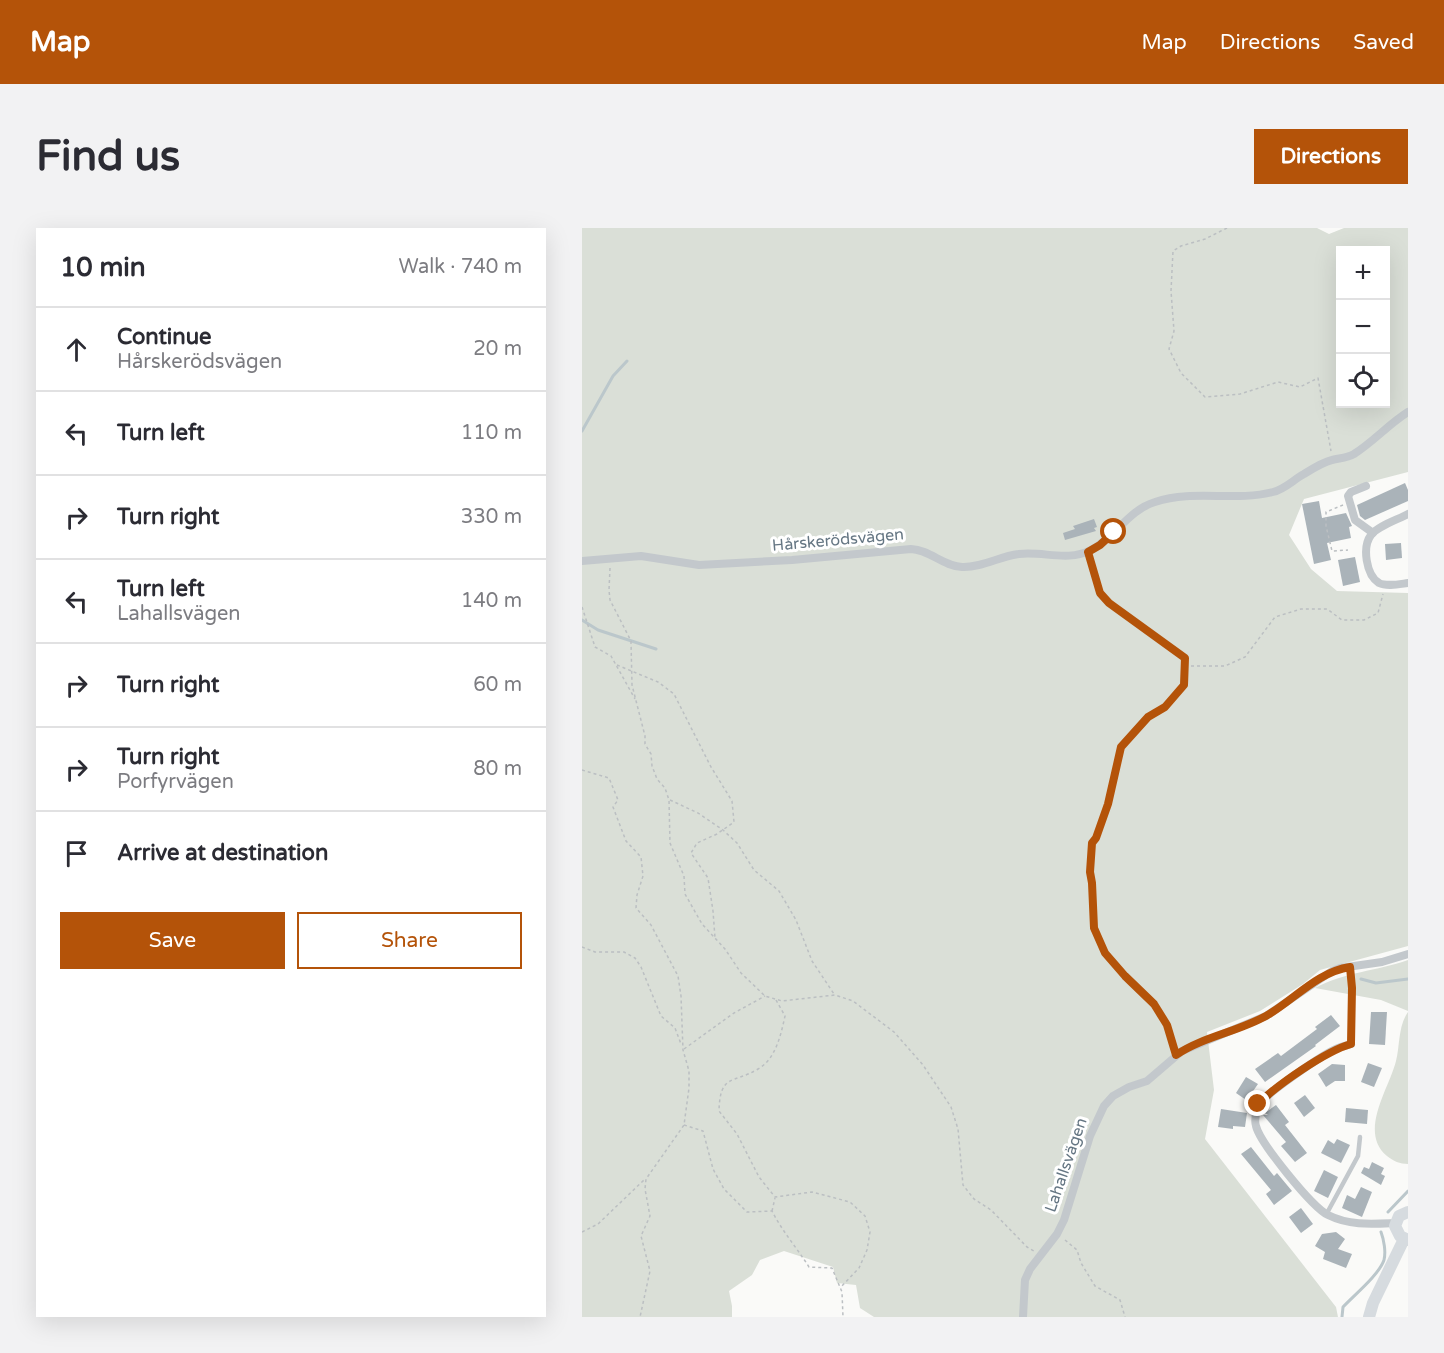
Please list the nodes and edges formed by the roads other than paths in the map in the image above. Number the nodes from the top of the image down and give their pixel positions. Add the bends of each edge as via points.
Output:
1 (1408, 412) edge
2 (1366, 486) dead end
3 (1408, 514) edge
4 (1372, 533) junction
5 (582, 561) edge
6 (1408, 584) edge
7 (1408, 954) edge
8 (1351, 1044) road end
9 (1360, 1137) dead end
10 (1408, 1212) edge
11 (1327, 1214) junction
12 (1396, 1224) junction
13 (1406, 1239) edge
14 (1023, 1317) edge
15 (1369, 1317) edge

1 - 5 street, Hårskerödsvägen via 1352,455 1333,460 1275,492 1188,495 1154,502 1142,507 1100,545 1070,557 1021,554 963,567 911,549 699,565 641,556
2 - 4 street via 1349,494 1349,503 1355,520
3 - 4 street
4 - 6 street via 1367,540 1367,558 1375,579 1386,584
7 - 14 street, Lahallsvägen via 1340,968 1325,975 1266,1016 1194,1045 1176,1055 1147,1081 1113,1096 1090,1136 1057,1234 1025,1280
8 - 11 street via 1336,1048 1268,1094 1258,1104 1256,1114 1262,1138 1308,1198
9 - 11 lane via 1358,1156
10 - 12 street via 1399,1216
11 - 12 street via 1354,1224
12 - 13 street via 1398,1234
13 - 15 street via 1384,1277

